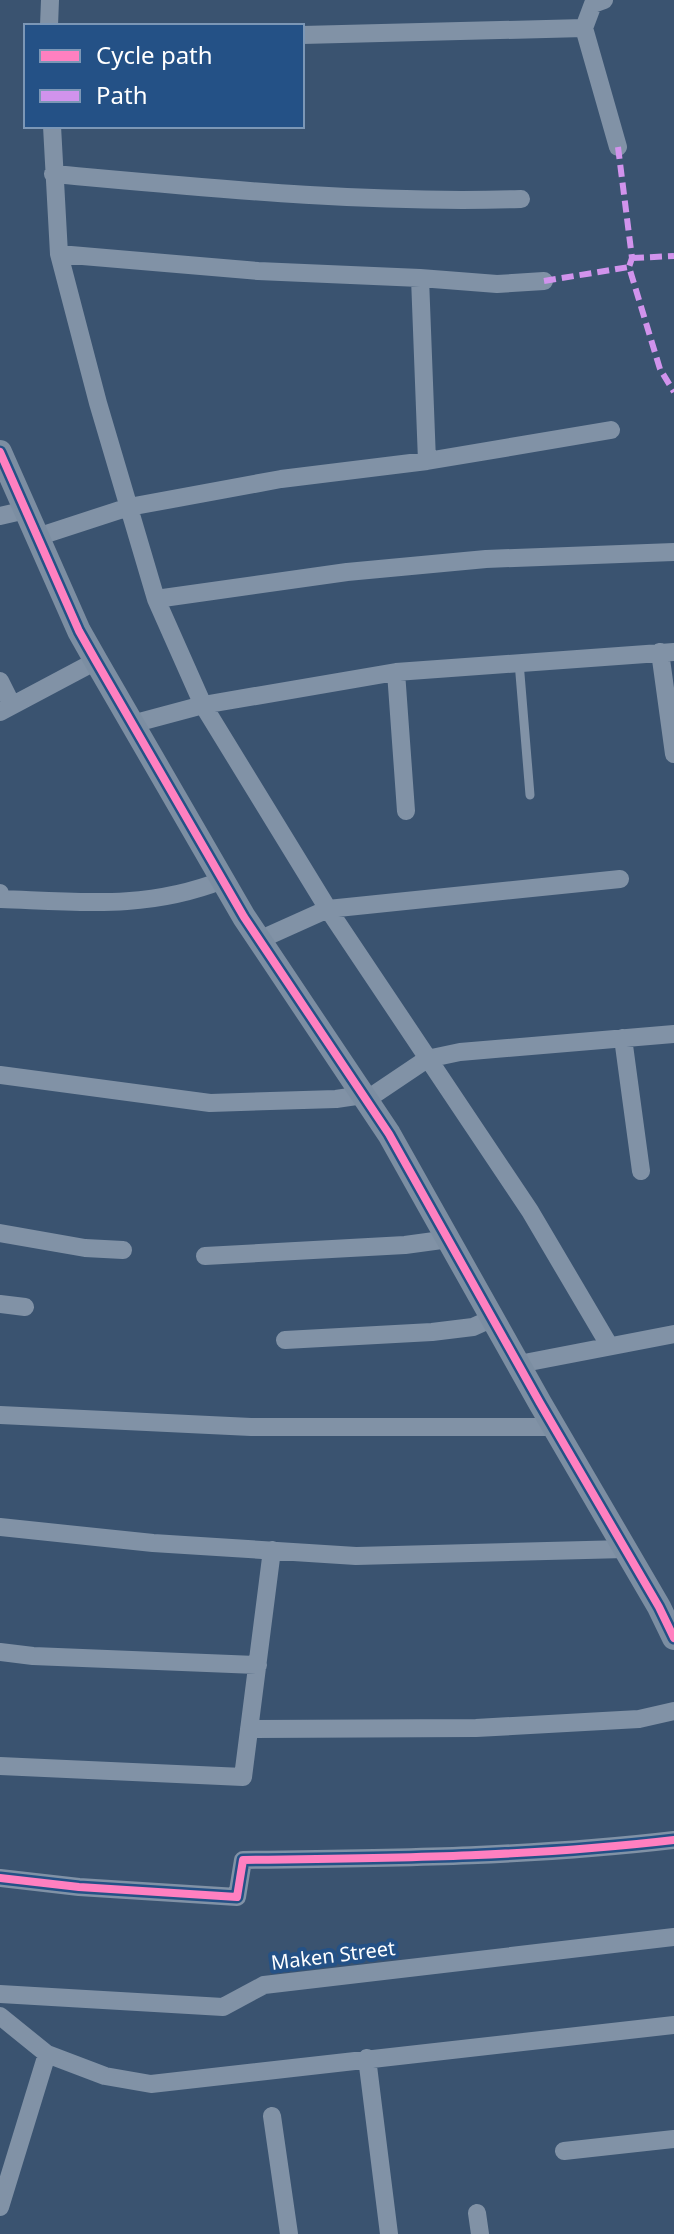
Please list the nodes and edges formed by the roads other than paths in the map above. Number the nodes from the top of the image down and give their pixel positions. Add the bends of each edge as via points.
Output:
1 (50, 0) edge
2 (604, 0) edge
3 (49, 24) edge
4 (584, 28) junction
5 (304, 35) edge
6 (52, 128) edge
7 (618, 147) dead end
8 (53, 174) junction
9 (521, 199) dead end
10 (59, 254) junction
11 (420, 278) junction
12 (544, 281) dead end
13 (611, 430) dead end
14 (0, 452) edge
15 (427, 461) junction
16 (129, 507) junction
17 (26, 510) junction
18 (0, 516) edge
19 (37, 537) junction
20 (674, 552) edge
21 (156, 599) junction
22 (667, 652) edge
23 (96, 661) junction
24 (519, 662) junction
25 (396, 672) junction
26 (0, 681) edge
27 (203, 705) junction
28 (6, 709) edge
29 (132, 724) junction
30 (674, 754) edge
31 (530, 795) dead end
32 (406, 811) dead end
33 (620, 879) dead end
34 (223, 880) junction
35 (0, 893) edge
36 (328, 909) junction
37 (259, 940) junction
38 (674, 1034) edge
39 (623, 1038) junction
40 (427, 1059) junction
41 (0, 1075) edge
42 (365, 1097) junction
43 (641, 1171) dead end
44 (0, 1233) edge
45 (449, 1239) junction
46 (123, 1250) dead end
47 (205, 1256) dead end
48 (0, 1304) edge
49 (25, 1307) dead end
50 (493, 1318) junction
51 (674, 1334) edge
52 (285, 1340) dead end
53 (609, 1345) junction
54 (519, 1364) junction
55 (0, 1415) edge
56 (554, 1427) junction
57 (0, 1527) edge
58 (625, 1549) junction
59 (272, 1550) junction
60 (674, 1638) edge
61 (0, 1652) edge
62 (258, 1665) junction
63 (674, 1711) edge
64 (249, 1729) junction
65 (0, 1766) edge
66 (674, 1840) edge
67 (0, 1878) edge
68 (674, 1937) edge
69 (0, 1994) edge
70 (0, 2016) edge
71 (674, 2025) edge
72 (47, 2054) junction
73 (367, 2058) junction
74 (272, 2116) dead end
75 (674, 2139) edge
76 (564, 2151) dead end
77 (0, 2207) edge
78 (477, 2213) dead end
79 (289, 2234) edge
80 (389, 2234) edge
81 (480, 2234) edge

1 - 3 street
2 - 4 street via 593,4
4 - 5 street
4 - 7 street
6 - 8 street
8 - 9 street via 376,197
8 - 10 street
10 - 11 street
10 - 16 street
11 - 12 street via 497,284
11 - 15 street
13 - 15 street
14 - 17 street
15 - 16 street via 281,479
16 - 19 street
16 - 21 street
17 - 18 street
17 - 19 street
19 - 23 street
20 - 21 street via 470,560
21 - 27 street
22 - 24 street
22 - 30 street
23 - 28 street
23 - 29 street
24 - 25 street
24 - 31 lane
25 - 27 street
25 - 32 street
26 - 28 street
27 - 29 street
27 - 36 street
29 - 34 street
33 - 36 street
34 - 35 street via 150,901 1,899
34 - 37 street
36 - 37 street
36 - 40 street
37 - 42 street
38 - 39 street
39 - 40 street
39 - 43 street
40 - 42 street
40 - 53 street via 530,1211
41 - 42 street via 210,1103
42 - 45 street
44 - 46 street
45 - 47 street
45 - 50 street
48 - 49 street
50 - 52 street via 473,1327 432,1332
50 - 54 street
51 - 53 street
53 - 54 street
54 - 56 street
55 - 56 street via 251,1427
56 - 58 street
57 - 59 street
58 - 59 street via 356,1556
58 - 60 street
59 - 62 street
61 - 62 street
62 - 64 street
63 - 64 street via 639,1719 476,1728
64 - 65 street via 243,1777
66 - 67 street via 451,1858 243,1860 237,1897
68 - 69 street, Maken Street via 264,1985 223,2007
70 - 72 street
71 - 73 street
72 - 73 street via 105,2076 151,2084
72 - 77 street
73 - 80 street
74 - 79 street
75 - 76 street
78 - 81 street

